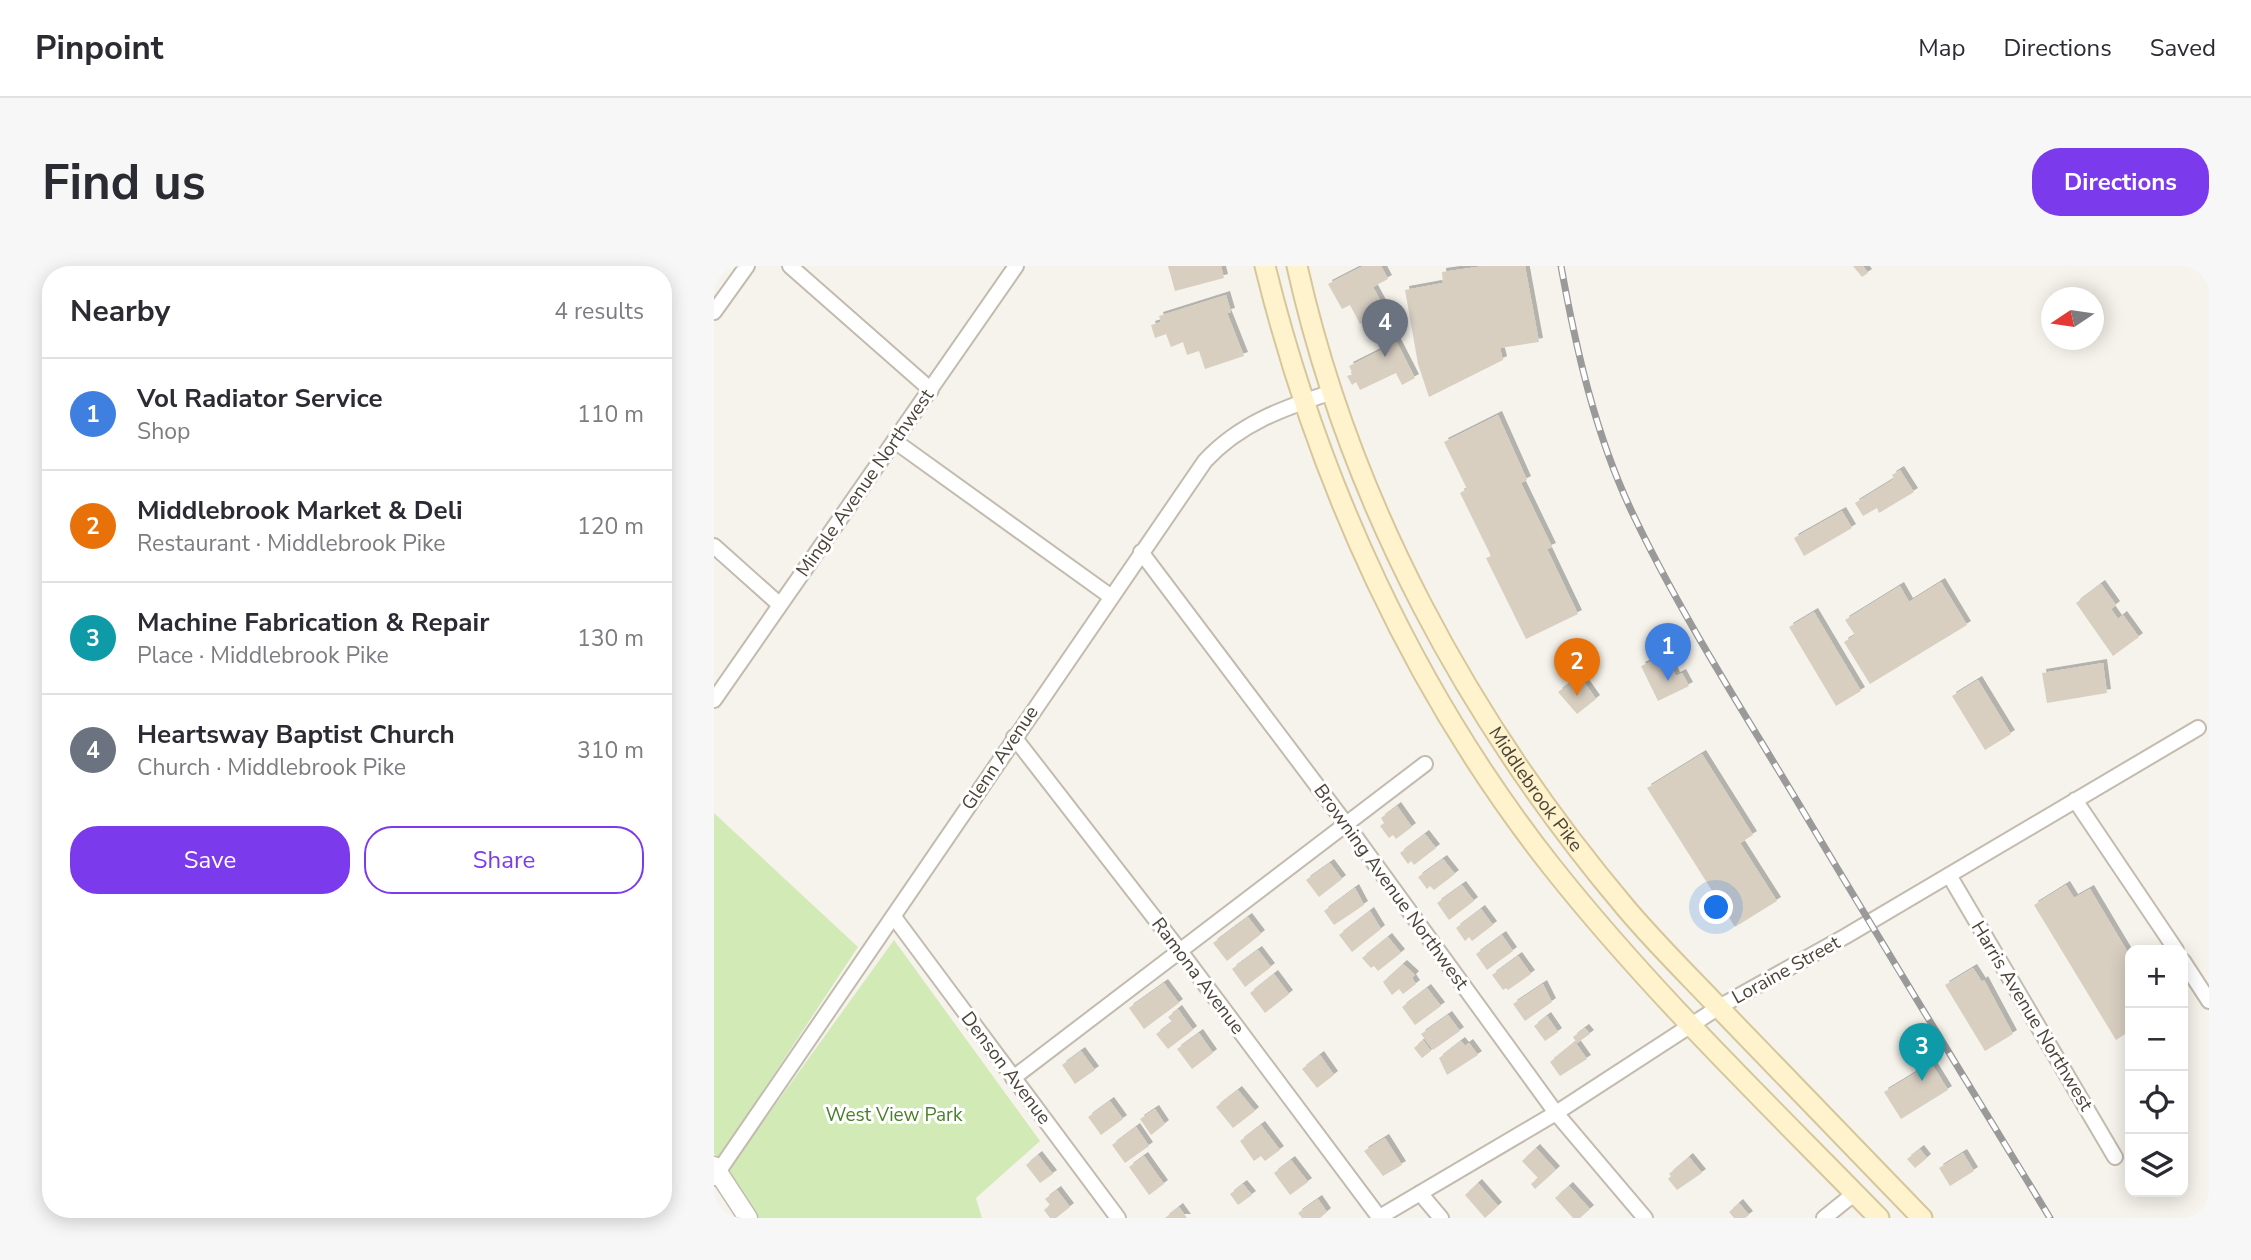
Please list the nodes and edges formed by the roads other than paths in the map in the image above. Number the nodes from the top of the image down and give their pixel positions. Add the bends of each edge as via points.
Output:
1 (747, 266) edge
2 (790, 266) edge
3 (1016, 266) edge
4 (1265, 266) edge
5 (1297, 266) edge
6 (714, 312) edge
7 (931, 390) junction
8 (1332, 392) junction
9 (1303, 402) junction
10 (896, 442) junction
11 (714, 546) edge
12 (1141, 552) junction
13 (1110, 596) junction
14 (780, 605) junction
15 (714, 700) edge
16 (1485, 717) junction
17 (2198, 728) dead end
18 (1460, 734) junction
19 (1013, 737) junction
20 (1425, 764) dead end
21 (2075, 800) junction
22 (1346, 824) junction
23 (1948, 875) junction
24 (894, 917) junction
25 (2173, 945) edge
26 (1180, 951) junction
27 (2188, 969) edge
28 (2209, 1001) edge
29 (1719, 1007) junction
30 (1692, 1025) junction
31 (1013, 1078) junction
32 (1556, 1113) junction
33 (2115, 1157) dead end
34 (715, 1172) edge
35 (1420, 1193) junction
36 (1855, 1194) junction
37 (1378, 1217) edge
38 (748, 1218) edge
39 (1118, 1218) edge
40 (1441, 1218) edge
41 (1645, 1218) edge
42 (1824, 1218) edge
43 (1879, 1218) edge
44 (1922, 1218) edge

1 - 6 street
2 - 7 street
3 - 7 street, Mingle Avenue Northwest
4 - 9 main road, Middlebrook Pike
5 - 8 main road, Middlebrook Pike
7 - 10 street, Mingle Avenue Northwest
8 - 9 street, Glenn Avenue
8 - 16 main road, Middlebrook Pike via 1406,574
9 - 12 street, Glenn Avenue via 1240,429 1222,443
9 - 18 main road, Middlebrook Pike via 1337,492 1399,628
10 - 13 street
10 - 14 street, Mingle Avenue Northwest
11 - 14 street
12 - 13 street, Glenn Avenue
12 - 22 street, Browning Avenue Northwest
13 - 19 street, Glenn Avenue
14 - 15 street, Mingle Avenue Northwest
16 - 18 main road
16 - 29 main road, Middlebrook Pike via 1575,846 1627,910
17 - 21 street, Loraine Street
18 - 30 main road, Middlebrook Pike via 1550,865
19 - 24 street, Glenn Avenue
19 - 26 street, Ramona Avenue
20 - 22 street
21 - 23 street, Loraine Street
21 - 25 street
22 - 26 street
22 - 32 street, Browning Avenue Northwest
23 - 29 street, Loraine Street
23 - 33 street, Harris Avenue Northwest
24 - 31 street, Denson Avenue
24 - 34 street, Glenn Avenue
26 - 31 street
26 - 37 street, Ramona Avenue
27 - 28 street
29 - 30 street, Loraine Street
29 - 44 main road, Middlebrook Pike
30 - 32 street, Loraine Street
30 - 36 main road, Middlebrook Pike
31 - 39 street, Denson Avenue
32 - 35 street, Loraine Street
32 - 41 street, Browning Avenue Northwest
34 - 38 street
35 - 37 street, Loraine Street
35 - 40 street
36 - 42 street
36 - 43 main road, Middlebrook Pike

